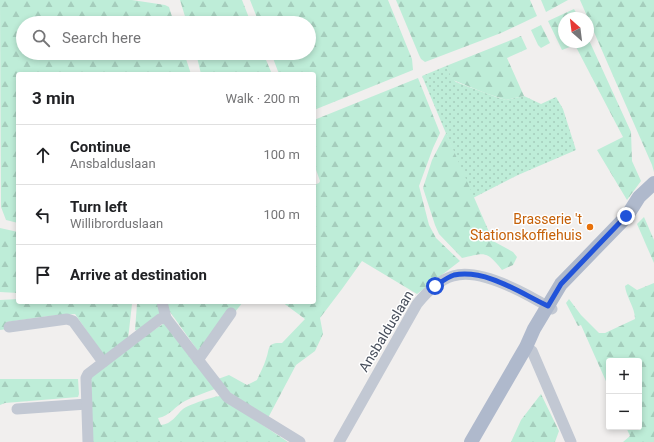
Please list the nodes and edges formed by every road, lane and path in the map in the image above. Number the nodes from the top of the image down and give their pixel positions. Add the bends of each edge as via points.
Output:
1 (654, 183) edge
2 (654, 196) edge
3 (626, 216) junction
4 (162, 304) edge
5 (550, 307) junction
6 (231, 313) dead end
7 (166, 318) junction
8 (9, 327) dead end
9 (526, 347) junction
10 (198, 360) junction
11 (103, 362) junction
12 (87, 404) junction
13 (17, 409) dead end
14 (88, 442) edge
15 (300, 442) edge
16 (339, 442) edge
17 (471, 442) edge
18 (571, 442) edge

1 - 3 main road via 639,197
2 - 3 main road
3 - 5 main road via 561,284
4 - 7 street
5 - 9 main road via 534,329
5 - 16 street, Ansbalduslaan via 500,281 469,274 453,276 435,286 418,304
6 - 10 street
7 - 10 street
7 - 11 street via 160,319
8 - 11 street via 67,319 73,321
9 - 17 main road
9 - 18 street via 532,351
10 - 15 street via 227,397
11 - 12 street via 90,371 86,378
12 - 13 street
12 - 14 street

